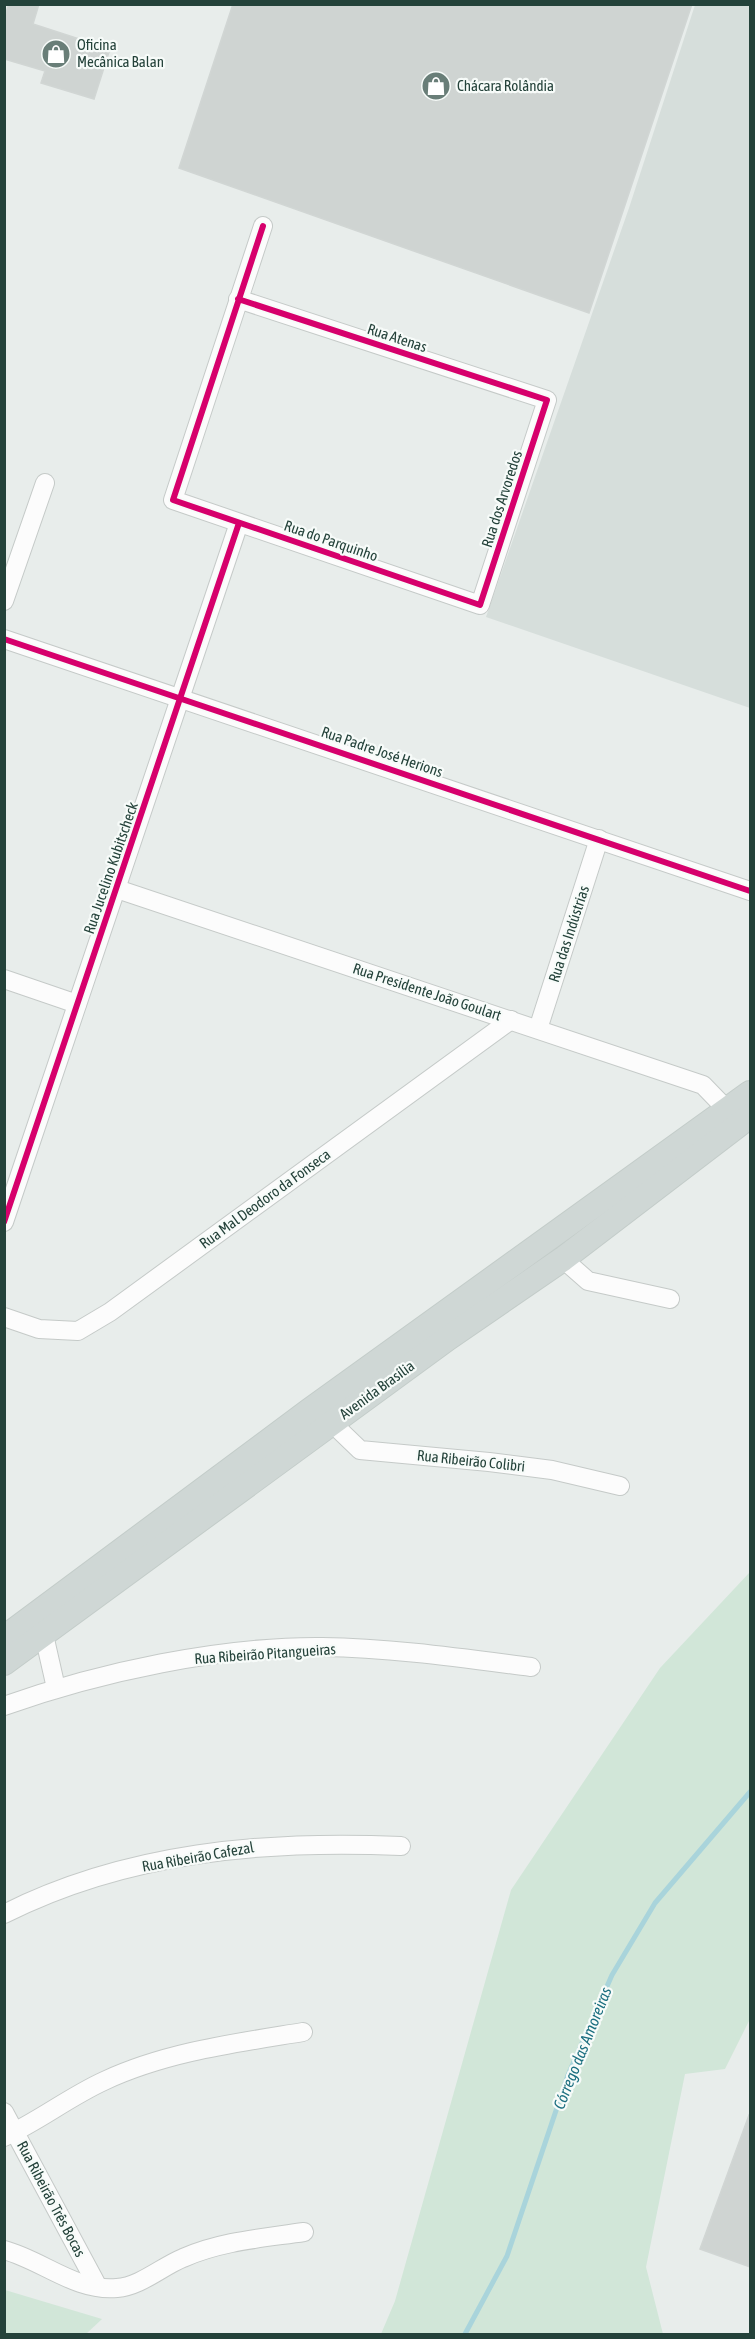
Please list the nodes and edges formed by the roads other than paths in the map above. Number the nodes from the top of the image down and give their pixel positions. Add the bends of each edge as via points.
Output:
1 (263, 226) dead end
2 (238, 299) junction
3 (547, 400) joint
4 (45, 483) dead end
5 (239, 523) junction
6 (4, 601) edge
7 (480, 605) joint
8 (4, 639) edge
9 (180, 696) junction
10 (599, 839) junction
11 (117, 889) junction
12 (750, 891) edge
13 (4, 979) edge
14 (76, 1004) junction
15 (512, 1020) junction
16 (538, 1029) junction
17 (750, 1093) edge
18 (740, 1117) edge
19 (4, 1222) edge
20 (563, 1259) junction
21 (670, 1299) dead end
22 (4, 1317) edge
23 (332, 1423) junction
24 (620, 1486) dead end
25 (44, 1635) junction
26 (4, 1638) edge
27 (4, 1663) edge
28 (531, 1667) dead end
29 (56, 1688) junction
30 (4, 1706) edge
31 (401, 1846) dead end
32 (4, 1914) edge
33 (303, 2032) dead end
34 (4, 2112) edge
35 (10, 2135) edge
36 (304, 2232) dead end
37 (4, 2250) edge
38 (98, 2286) junction

1 - 2 street
2 - 3 street, Rua Atenas
2 - 5 street, Rua do Parquinho via 173,500
3 - 7 street, Rua dos Arvoredos
4 - 6 street
5 - 7 street, Rua do Parquinho
5 - 9 street, Rua Jucelino Kubitscheck
8 - 9 street, Rua Padre José Herions
9 - 10 street, Rua Padre José Herions
9 - 11 street, Rua Jucelino Kubitscheck
10 - 12 street, Rua Padre José Herions
10 - 16 street, Rua das Indústrias
11 - 14 street, Rua Jucelino Kubitscheck
11 - 15 street, Rua Presidente João Goulart
13 - 14 street
14 - 19 street, Rua Jucelino Kubitscheck
15 - 16 street, Rua Presidente João Goulart
15 - 22 street, Rua Mal Deodoro da Fonseca via 102,1317 78,1331 39,1329
16 - 18 street, Rua Presidente João Goulart via 703,1085
17 - 18 main road, Avenida Brasília
18 - 20 main road, Avenida Brasília
18 - 26 main road, Avenida Brasília via 280,1432
20 - 21 street via 588,1281
20 - 23 main road, Avenida Brasília
23 - 24 street, Rua Ribeirão Colibri via 360,1450 552,1470
23 - 25 main road, Avenida Brasília
25 - 27 main road, Avenida Brasília
25 - 29 street
28 - 29 street, Rua Ribeirão Pitangueiras via 403,1650 319,1647 151,1665
29 - 30 street, Rua Ribeirão Pitangueiras
31 - 32 street, Rua Ribeirão Cafezal via 247,1846 90,1880
33 - 35 street via 221,2045 134,2069 74,2096
34 - 35 street, Rua Ribeirão Três Bocas
35 - 38 street, Rua Ribeirão Três Bocas
36 - 38 street via 217,2247 117,2288
37 - 38 street via 72,2280

